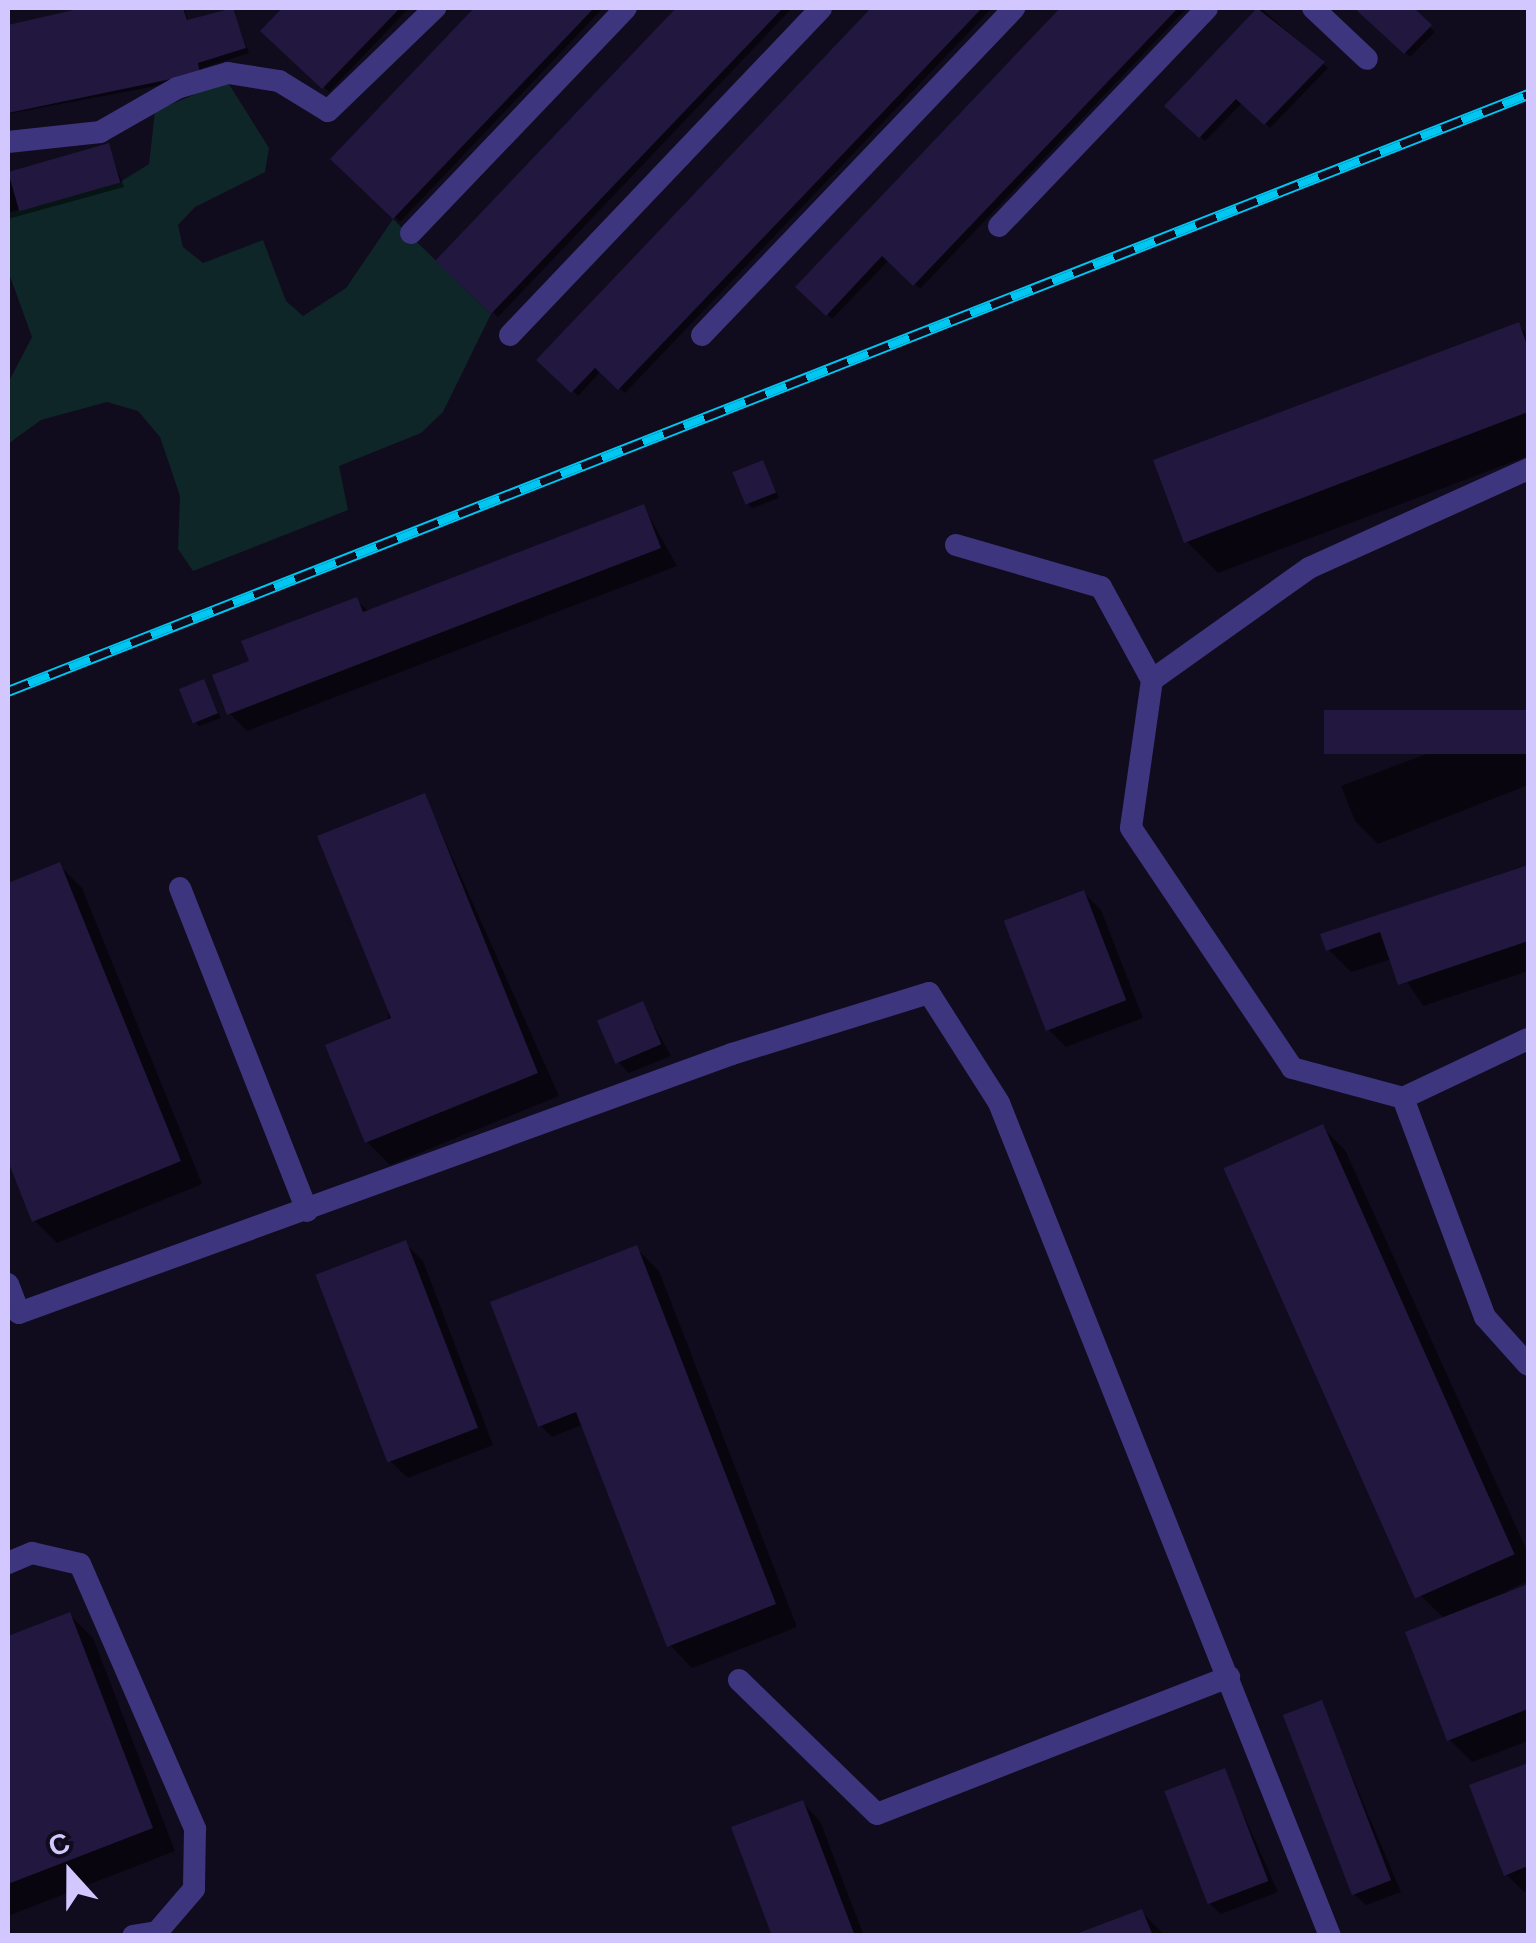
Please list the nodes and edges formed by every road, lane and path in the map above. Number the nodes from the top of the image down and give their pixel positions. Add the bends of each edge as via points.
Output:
1 (435, 8) edge
2 (626, 8) edge
3 (821, 8) edge
4 (1014, 8) edge
5 (1207, 8) edge
6 (1313, 8) edge
7 (1367, 59) dead end
8 (8, 142) edge
9 (999, 226) dead end
10 (411, 233) dead end
11 (510, 335) dead end
12 (702, 336) dead end
13 (1528, 469) edge
14 (956, 545) dead end
15 (1152, 680) junction
16 (180, 888) dead end
17 (1528, 1039) edge
18 (1403, 1098) junction
19 (307, 1211) junction
20 (8, 1284) edge
21 (1528, 1365) edge
22 (8, 1564) edge
23 (1229, 1677) junction
24 (739, 1680) dead end
25 (133, 1936) edge
26 (1330, 1936) edge

1 - 8 lane via 328,111 280,81 228,74 177,88 100,132
2 - 10 lane
3 - 11 lane
4 - 12 lane
5 - 9 lane
6 - 7 lane
13 - 15 lane via 1309,568
14 - 15 lane via 1102,587
15 - 18 lane via 1131,828 1292,1068
16 - 19 lane
17 - 18 lane
18 - 21 lane via 1485,1318
19 - 20 lane via 19,1312
19 - 23 lane via 732,1054 929,993 998,1103
22 - 25 lane via 32,1553 80,1564 195,1829 194,1890 157,1932
23 - 24 lane via 877,1814
23 - 26 lane

